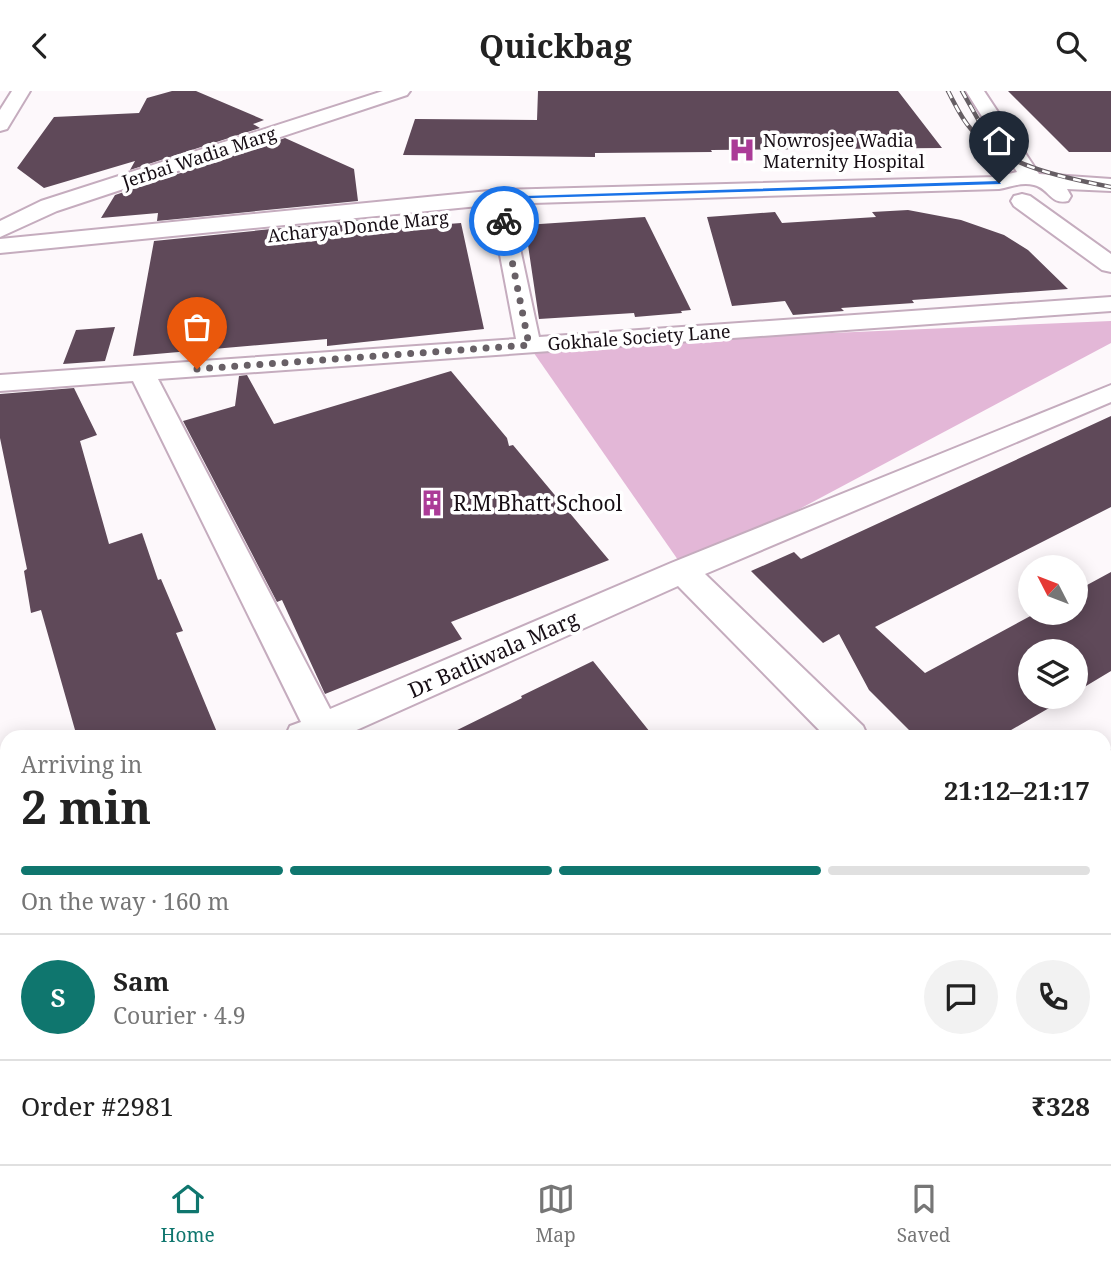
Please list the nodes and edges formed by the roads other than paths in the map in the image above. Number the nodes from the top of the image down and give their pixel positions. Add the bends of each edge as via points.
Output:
1 (21, 91) edge
2 (399, 91) edge
3 (975, 91) edge
4 (0, 125) edge
5 (1111, 185) edge
6 (1007, 186) junction
7 (1046, 190) junction
8 (1111, 198) edge
9 (501, 204) junction
10 (49, 206) junction
11 (0, 214) edge
12 (0, 230) edge
13 (1111, 243) edge
14 (0, 246) edge
15 (0, 264) edge
16 (1111, 265) edge
17 (1111, 304) edge
18 (529, 345) junction
19 (142, 373) junction
20 (0, 383) edge
21 (1111, 393) edge
22 (682, 571) junction
23 (312, 730) edge
24 (320, 730) edge
25 (843, 730) edge

1 - 4 main road
2 - 10 main road, Jerbai Wadia Marg
3 - 7 main road
5 - 7 main road
6 - 7 main road, Acharya Donde Marg
6 - 9 main road, Acharya Donde Marg
6 - 16 main road
7 - 8 main road
7 - 13 main road
9 - 14 main road, Acharya Donde Marg
9 - 15 main road, Acharya Donde Marg
9 - 18 street
10 - 11 main road
10 - 12 main road, Jerbai Wadia Marg
17 - 18 street, Gokhale Society Lane
18 - 19 street, Gokhale Society Lane
19 - 20 street, Gokhale Society Lane
19 - 23 street
21 - 22 street, Dr Batliwala Marg
22 - 24 street, Dr Batliwala Marg
22 - 25 street

